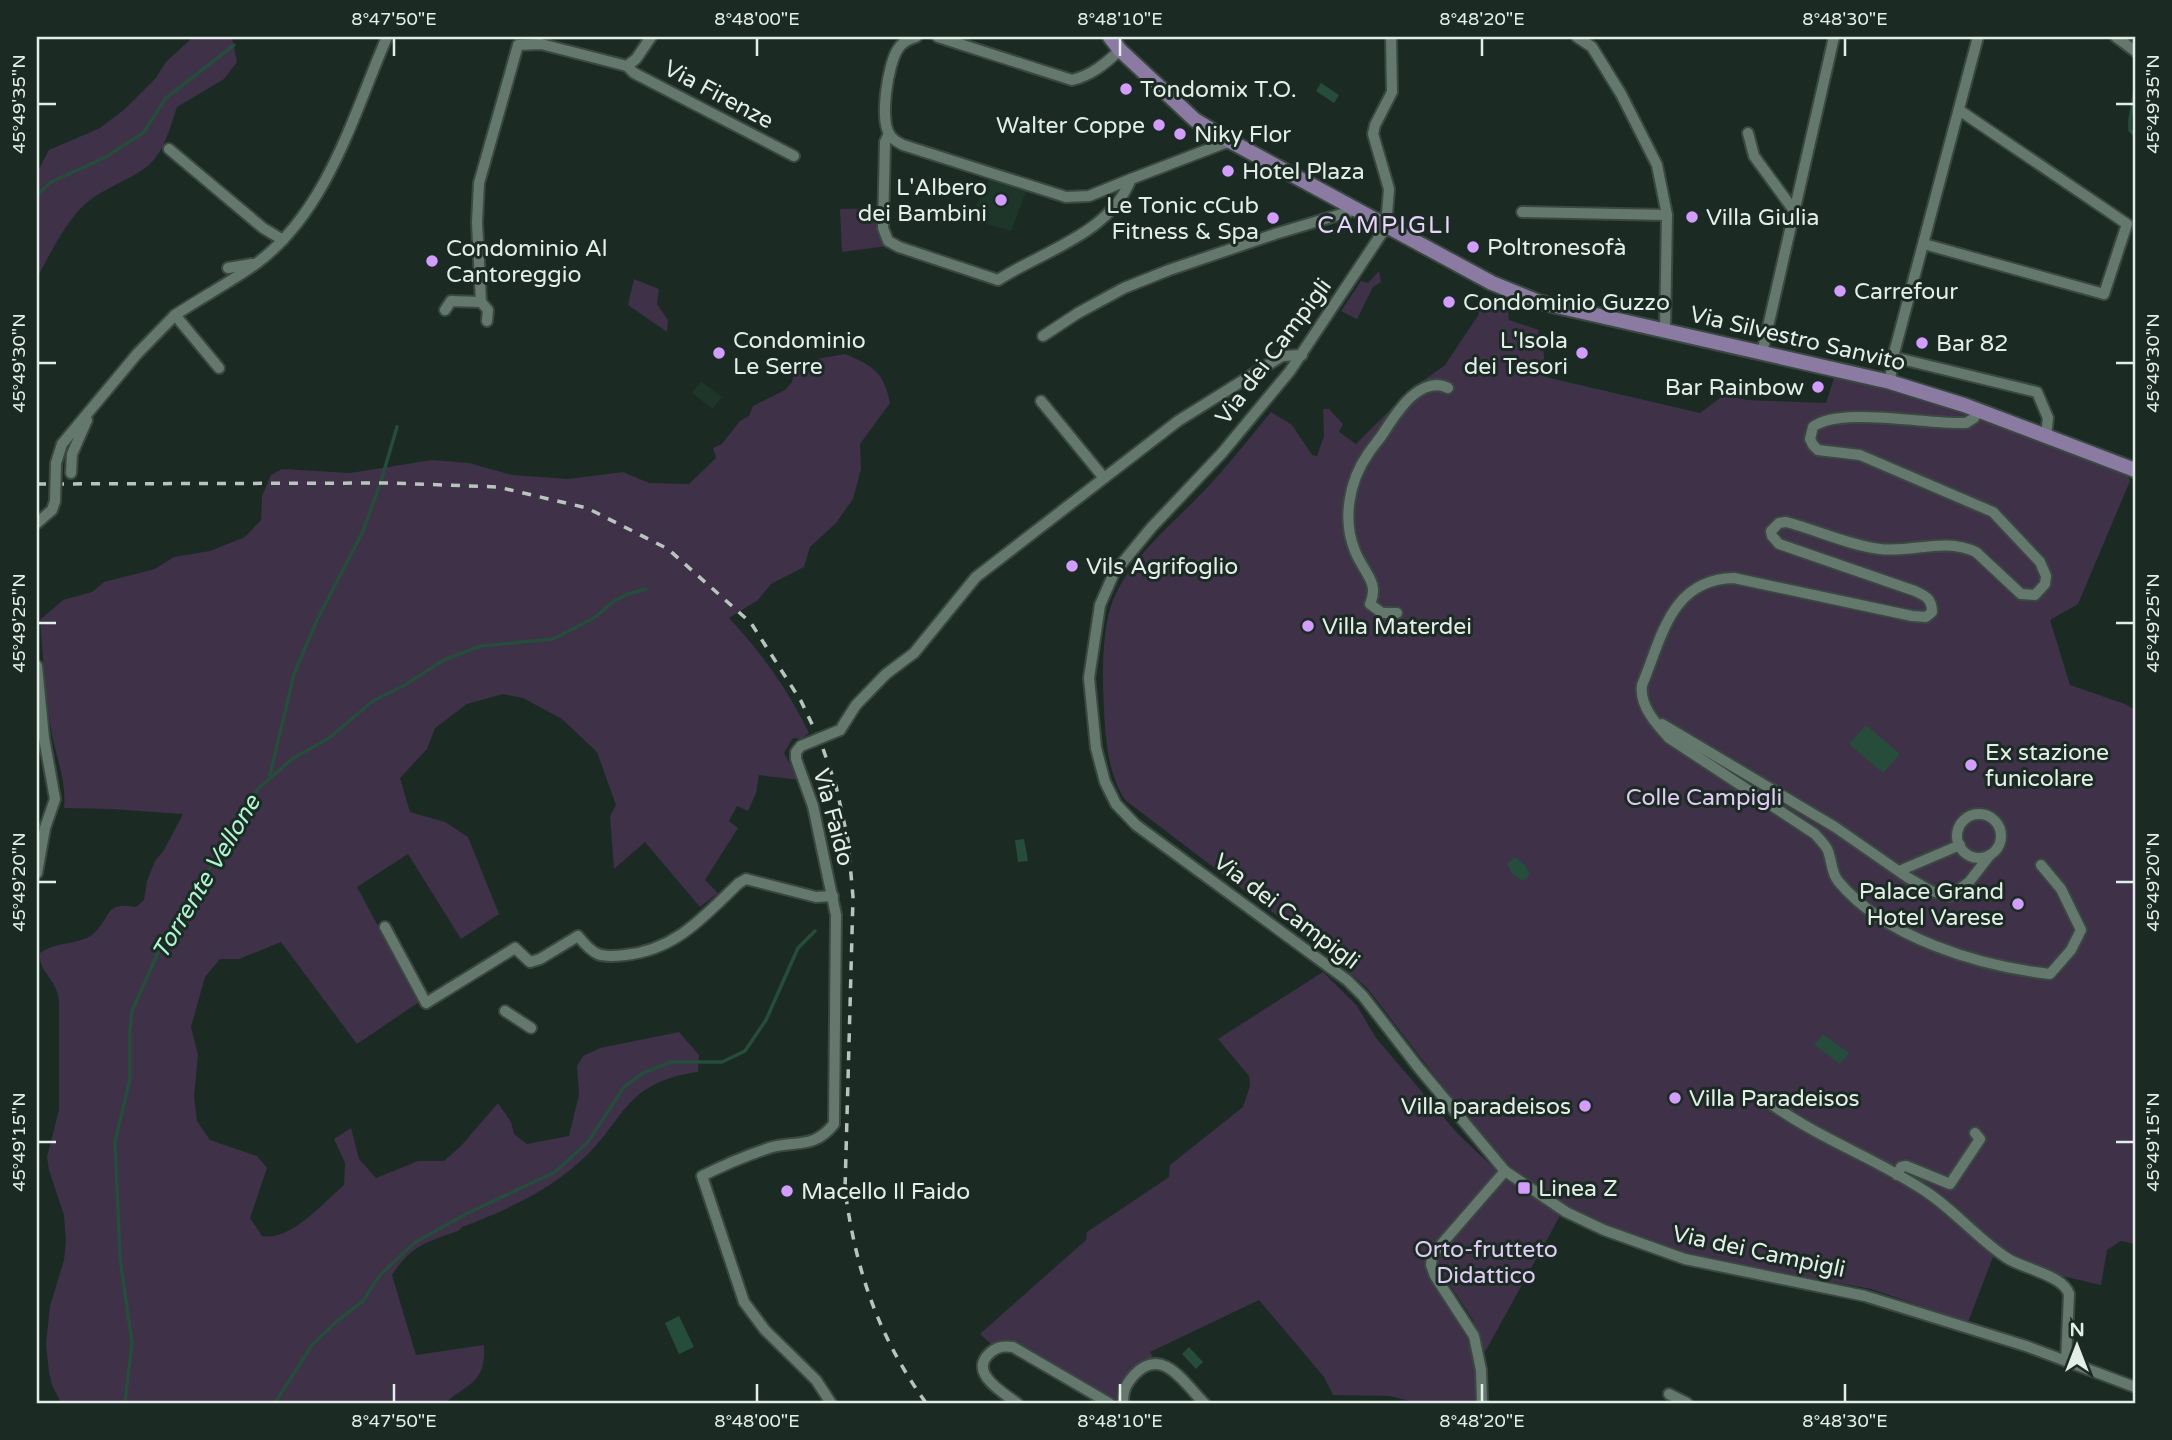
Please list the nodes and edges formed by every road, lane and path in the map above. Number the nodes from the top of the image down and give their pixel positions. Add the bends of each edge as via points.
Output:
1 (387, 37) edge
2 (651, 37) edge
3 (916, 37) edge
4 (938, 37) edge
5 (1110, 37) edge
6 (1391, 37) edge
7 (1577, 37) edge
8 (1834, 37) edge
9 (1978, 37) edge
10 (2116, 37) edge
11 (1595, 42) edge
12 (1120, 50) junction
13 (2135, 51) edge
14 (627, 66) junction
15 (1959, 110) junction
16 (1748, 133) dead end
17 (888, 134) junction
18 (1230, 141) junction
19 (169, 149) dead end
20 (794, 156) dead end
21 (1131, 179) junction
22 (1355, 210) junction
23 (1522, 212) dead end
24 (1795, 212) junction
25 (1667, 215) junction
26 (1386, 227) junction
27 (283, 240) junction
28 (1924, 244) junction
29 (258, 262) junction
30 (228, 268) dead end
31 (481, 303) junction
32 (445, 310) dead end
33 (175, 315) junction
34 (487, 321) dead end
35 (1665, 330) junction
36 (1043, 337) dead end
37 (1762, 353) junction
38 (1302, 355) junction
39 (1894, 357) junction
40 (219, 368) dead end
41 (1890, 382) junction
42 (1448, 388) dead end
43 (1041, 401) dead end
44 (93, 407) junction
45 (1978, 410) junction
46 (2046, 436) junction
47 (57, 459) junction
48 (71, 460) junction
49 (2135, 470) edge
50 (71, 473) dead end
51 (1104, 478) junction
52 (39, 527) edge
53 (1397, 613) dead end
54 (37, 666) edge
55 (1653, 719) junction
56 (1960, 845) junction
57 (1990, 855) junction
58 (2041, 865) dead end
59 (1899, 871) junction
60 (37, 873) edge
61 (833, 896) junction
62 (385, 928) dead end
63 (505, 1011) dead end
64 (531, 1028) dead end
65 (1770, 1103) dead end
66 (1975, 1133) dead end
67 (1505, 1171) junction
68 (1897, 1175) junction
69 (2066, 1361) junction
70 (2135, 1387) edge
71 (1669, 1394) dead end
72 (831, 1403) edge
73 (1017, 1403) edge
74 (1110, 1403) edge
75 (1123, 1403) edge
76 (1204, 1403) edge
77 (1482, 1403) edge
78 (1687, 1403) edge

1 - 27 street via 330,174
2 - 14 street
3 - 17 street via 898,48 892,60 884,111
4 - 12 street via 1072,80 1099,69
5 - 12 main road, Via Silvestro Sanvito
6 - 26 street via 1392,92 1373,134 1389,189
7 - 11 street
8 - 24 street
9 - 15 street
10 - 13 street
11 - 25 street via 1657,165
12 - 18 main road, Via Silvestro Sanvito via 1195,120
14 - 20 street, Via Firenze
14 - 31 street, Via Firenze via 541,44 518,45 479,183
15 - 28 street
15 - 28 street via 2127,224 2104,294
16 - 24 street via 1754,156
17 - 21 street via 903,145 1066,197 1089,196
17 - 21 street via 883,228 888,241 998,281 1097,225 1114,210
18 - 21 street
18 - 22 main road, Via Silvestro Sanvito
19 - 27 street
22 - 26 main road, Via Silvestro Sanvito
22 - 36 street via 1124,288
23 - 25 street
24 - 37 street
25 - 35 street
26 - 35 main road, Via Silvestro Sanvito via 1527,298
26 - 38 street, Via dei Campigli
27 - 29 street
28 - 39 street
29 - 30 street
29 - 33 street
31 - 32 street via 452,301
31 - 34 street via 488,310
33 - 40 street
33 - 44 street
35 - 37 main road, Via Silvestro Sanvito
37 - 41 main road, Via Silvestro Sanvito
38 - 51 street, Via Faido via 1282,356 1178,421
38 - 67 street, Via dei Campigli via 1114,573 1100,605 1089,678 1096,748 1116,804 1136,825 1348,981
39 - 41 street
39 - 46 street, Via Silvestro Sanvito via 2037,392 2048,418
41 - 45 main road, Via Silvestro Sanvito
42 - 53 street via 1429,385 1412,395 1368,453 1351,489 1348,521 1354,549 1374,585 1370,604 1382,613
43 - 51 street
44 - 47 street via 62,444
44 - 48 street
45 - 46 main road, Via Silvestro Sanvito
45 - 55 street via 1966,423 1871,418 1823,421 1813,427 1810,439 1818,450 1860,455 1993,512 2040,562 2046,576 2041,591 2021,594 1968,548 1947,544 1881,549 1779,523 1771,531 1779,544 1915,591 1928,597 1932,612 1926,617 1912,616 1734,578 1707,581 1675,606 1642,685 1643,701
46 - 49 main road, Via Silvestro Sanvito
47 - 48 street
47 - 52 street, bridge via 55,501
48 - 50 street
51 - 61 street, Via Faido, bridge via 978,576 914,653 856,705 840,730 796,752
54 - 60 street via 55,799
55 - 58 street via 1685,750 1815,834 1828,849 1836,879 1855,898 1887,922 1927,942 1984,962 2050,974 2081,930 2061,889
55 - 59 street via 1835,827
56 - 57 street via 1976,857
56 - 57 street via 1958,832 1964,820 1976,814 1989,816 1999,825 2001,838
56 - 59 street
57 - 59 street via 1969,882 1950,896 1931,891
61 - 62 street via 816,897 746,879 682,934 656,948 608,957 590,951 578,936 530,962 515,948 426,1003
61 - 72 street, Via Faido via 834,1124 821,1138 775,1147 702,1175 744,1302 765,1330 816,1380
63 - 64 street
65 - 68 street
66 - 68 street via 1980,1139 1950,1184 1906,1166
67 - 69 street, Via dei Campigli via 1566,1212 1685,1259 1866,1296
67 - 77 street via 1432,1255 1431,1265 1474,1336
68 - 69 street via 1930,1194 2019,1266 2059,1280 2067,1288
69 - 70 street, Via dei Campigli
71 - 78 street
73 - 74 street via 984,1374 984,1360 999,1347 1013,1347
75 - 76 street via 1126,1383 1144,1365 1156,1362 1168,1367

